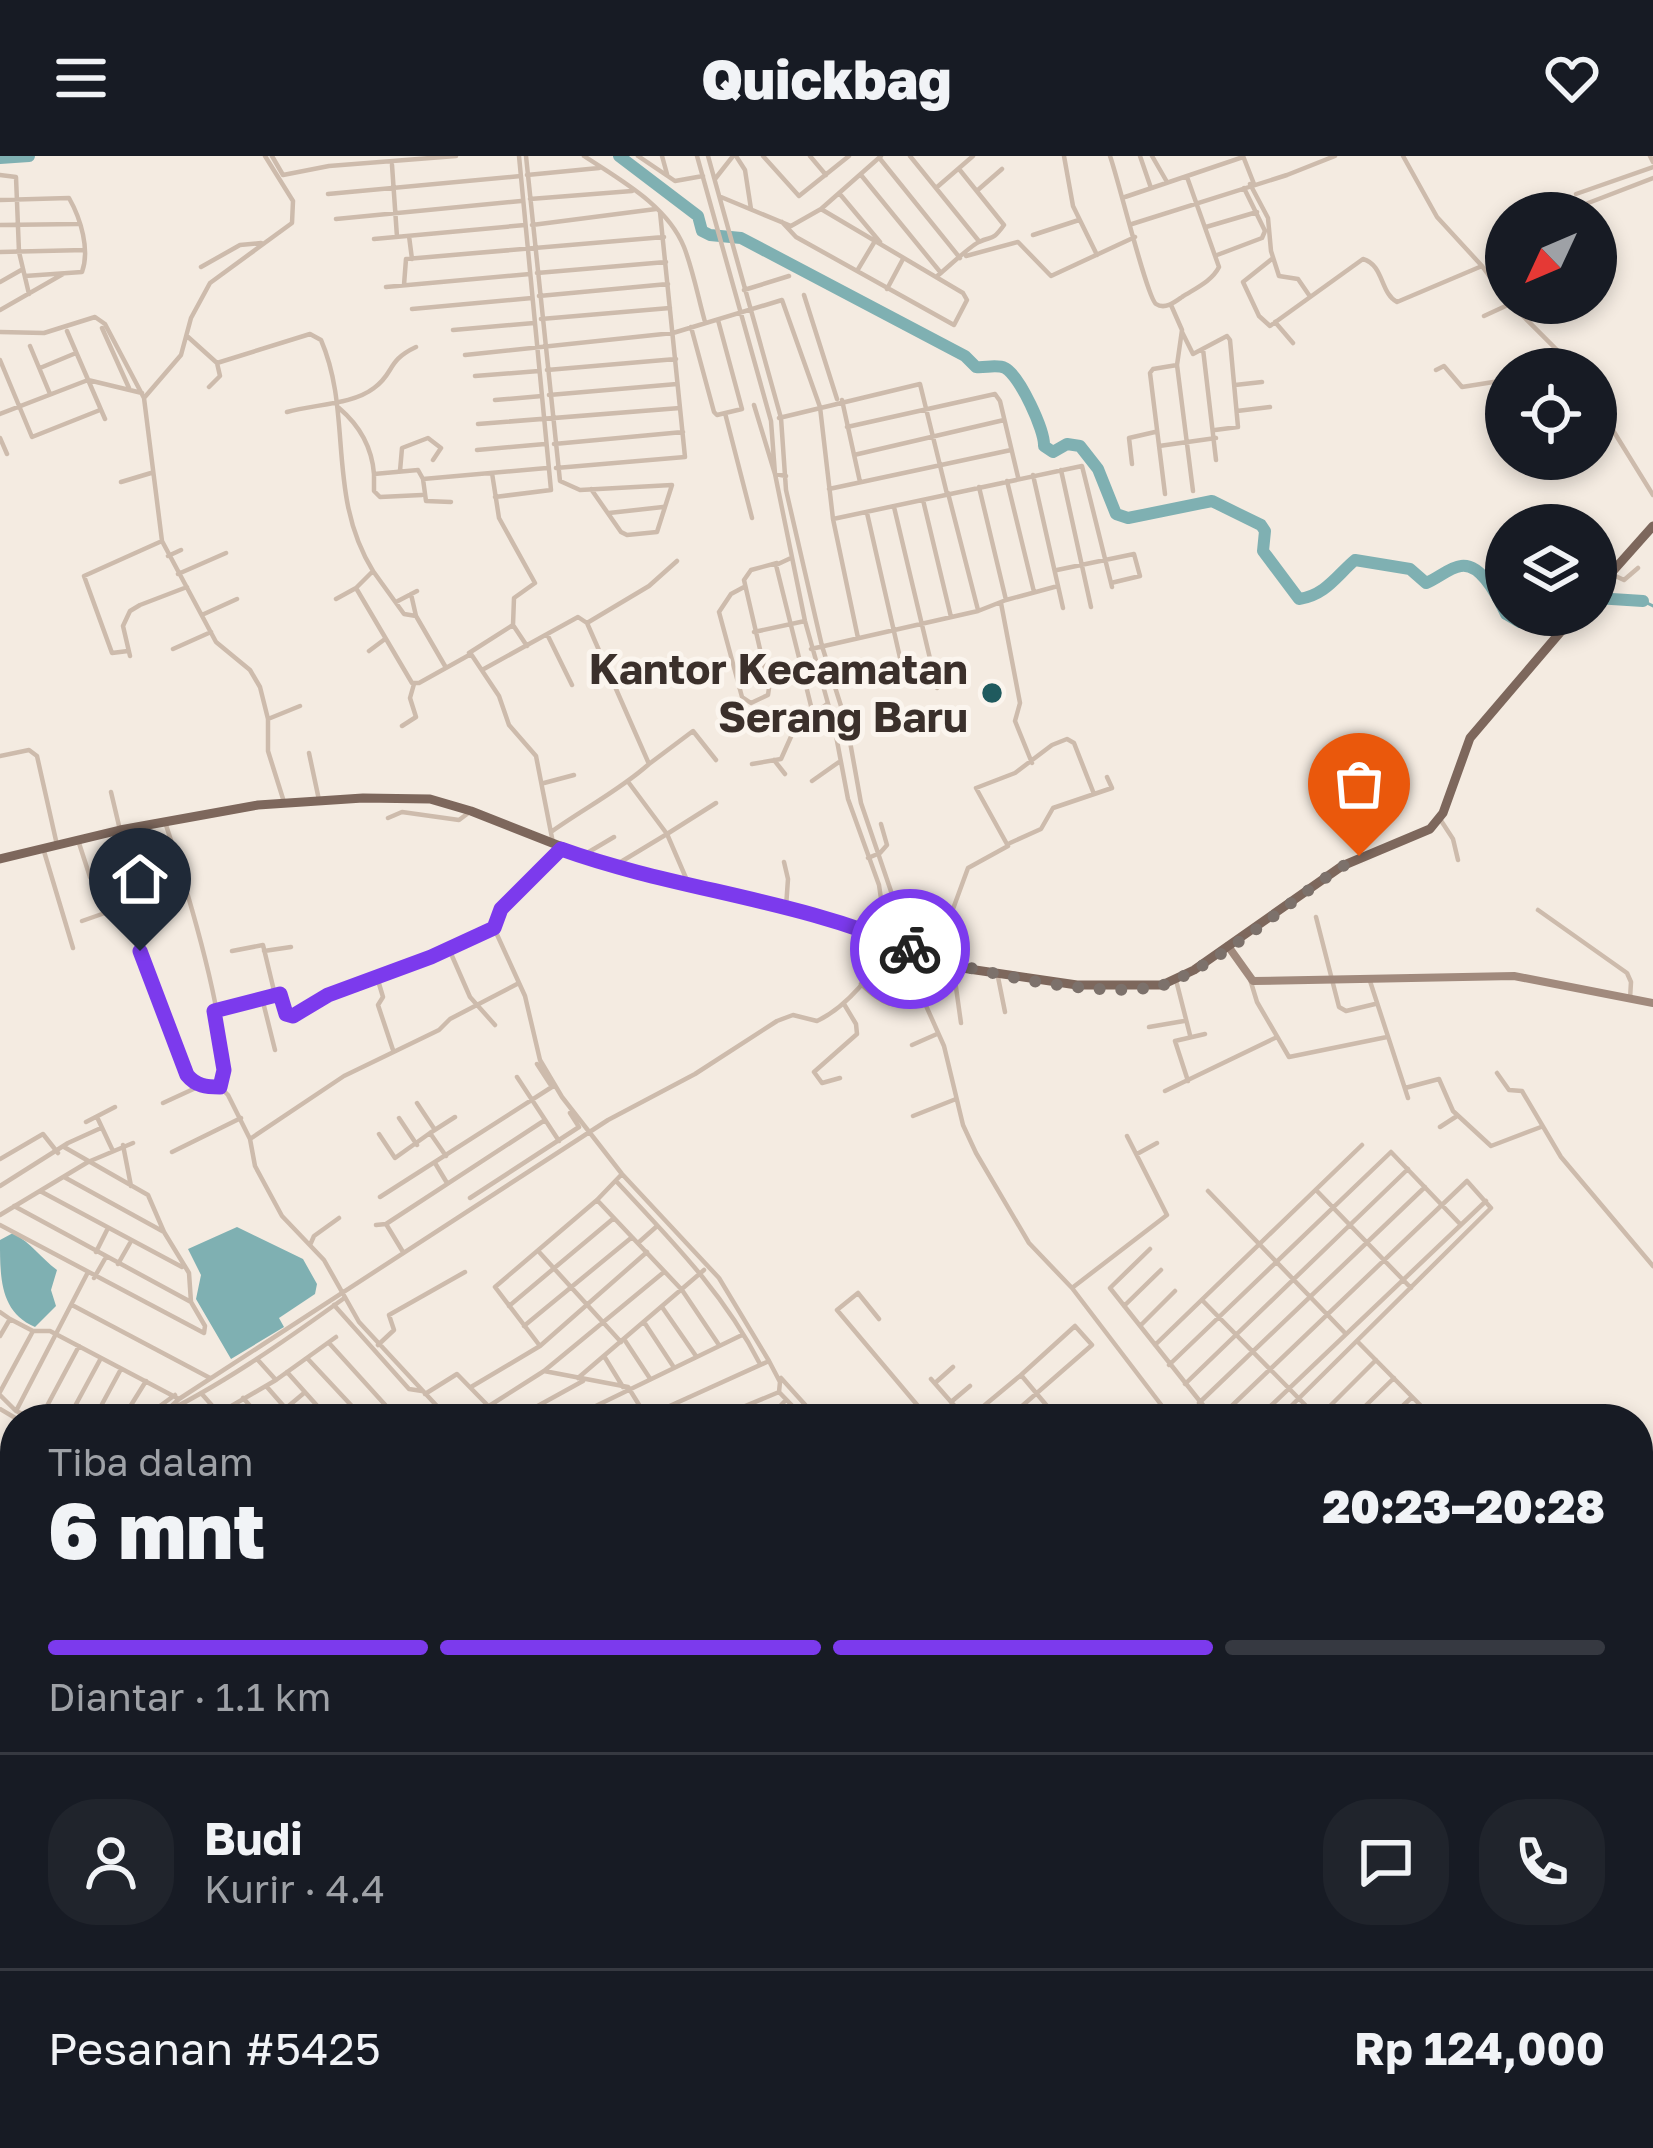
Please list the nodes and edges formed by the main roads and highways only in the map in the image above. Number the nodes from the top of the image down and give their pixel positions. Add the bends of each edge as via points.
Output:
1 (1653, 526) edge
2 (1617, 565) edge
3 (1557, 636) edge
4 (0, 859) edge

1 - 2 main road
3 - 4 main road via 1470,739 1440,819 1342,866 1157,986 953,966 786,907 612,867 420,798 284,803

